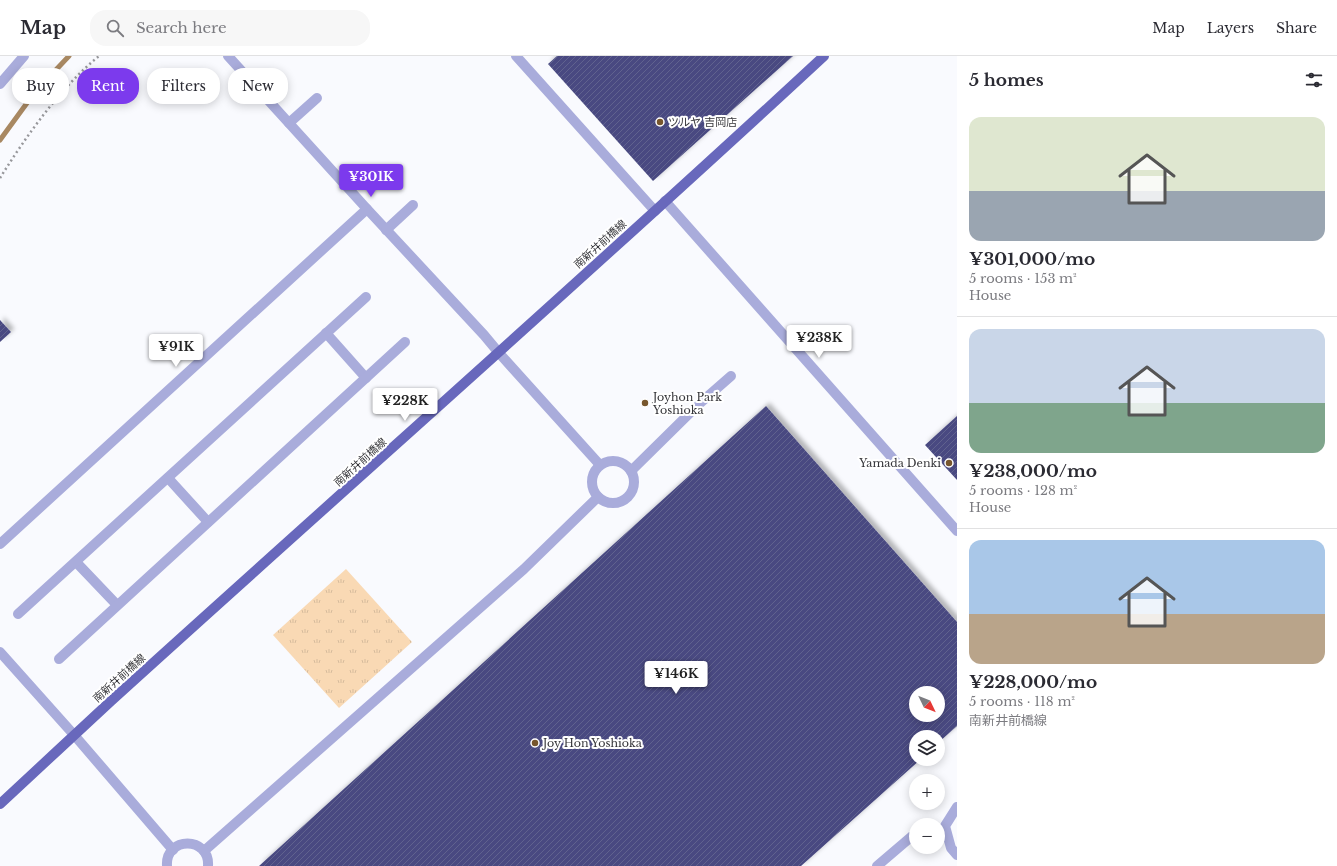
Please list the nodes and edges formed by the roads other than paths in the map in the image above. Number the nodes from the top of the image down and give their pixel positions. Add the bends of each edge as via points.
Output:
1 (24, 56) edge
2 (228, 56) edge
3 (824, 56) edge
4 (517, 57) edge
5 (0, 84) edge
6 (317, 98) dead end
7 (289, 123) junction
8 (665, 201) junction
9 (413, 205) dead end
10 (367, 209) junction
11 (655, 211) junction
12 (386, 230) junction
13 (366, 297) dead end
14 (326, 333) junction
15 (406, 342) dead end
16 (499, 353) junction
17 (731, 376) dead end
18 (366, 378) junction
19 (600, 465) junction
20 (631, 471) junction
21 (168, 478) junction
22 (598, 497) junction
23 (208, 522) junction
24 (957, 531) edge
25 (0, 544) edge
26 (76, 562) junction
27 (117, 605) junction
28 (18, 614) dead end
29 (0, 652) edge
30 (58, 659) dead end
31 (75, 736) junction
32 (0, 804) edge
33 (957, 807) edge
34 (945, 822) edge
35 (945, 835) edge
36 (909, 839) edge
37 (173, 850) junction
38 (204, 851) junction
39 (957, 855) edge
40 (167, 866) edge
41 (208, 866) edge
42 (877, 866) edge

1 - 5 street
2 - 7 street
3 - 8 main road, 南新井前橋線
4 - 11 street
6 - 7 street
7 - 10 street
8 - 11 main road, 南新井前橋線
8 - 24 street
9 - 12 street
10 - 12 street
10 - 25 street
11 - 16 main road, 南新井前橋線
12 - 16 street
13 - 14 street
14 - 18 street
14 - 21 street
15 - 18 street
16 - 19 street
16 - 31 main road, 南新井前橋線
17 - 20 street
18 - 23 street
19 - 20 street via 606,462 620,462
19 - 22 street via 592,484
20 - 22 street via 634,484 623,501 610,503
21 - 23 street
21 - 26 street
22 - 38 street via 524,569
23 - 27 street
26 - 27 street
26 - 28 street
27 - 30 street
29 - 31 street
31 - 32 main road, 南新井前橋線
31 - 37 street
33 - 34 street
35 - 39 street
36 - 42 street
37 - 38 street via 185,843 199,846
37 - 40 street
38 - 41 street via 208,857

